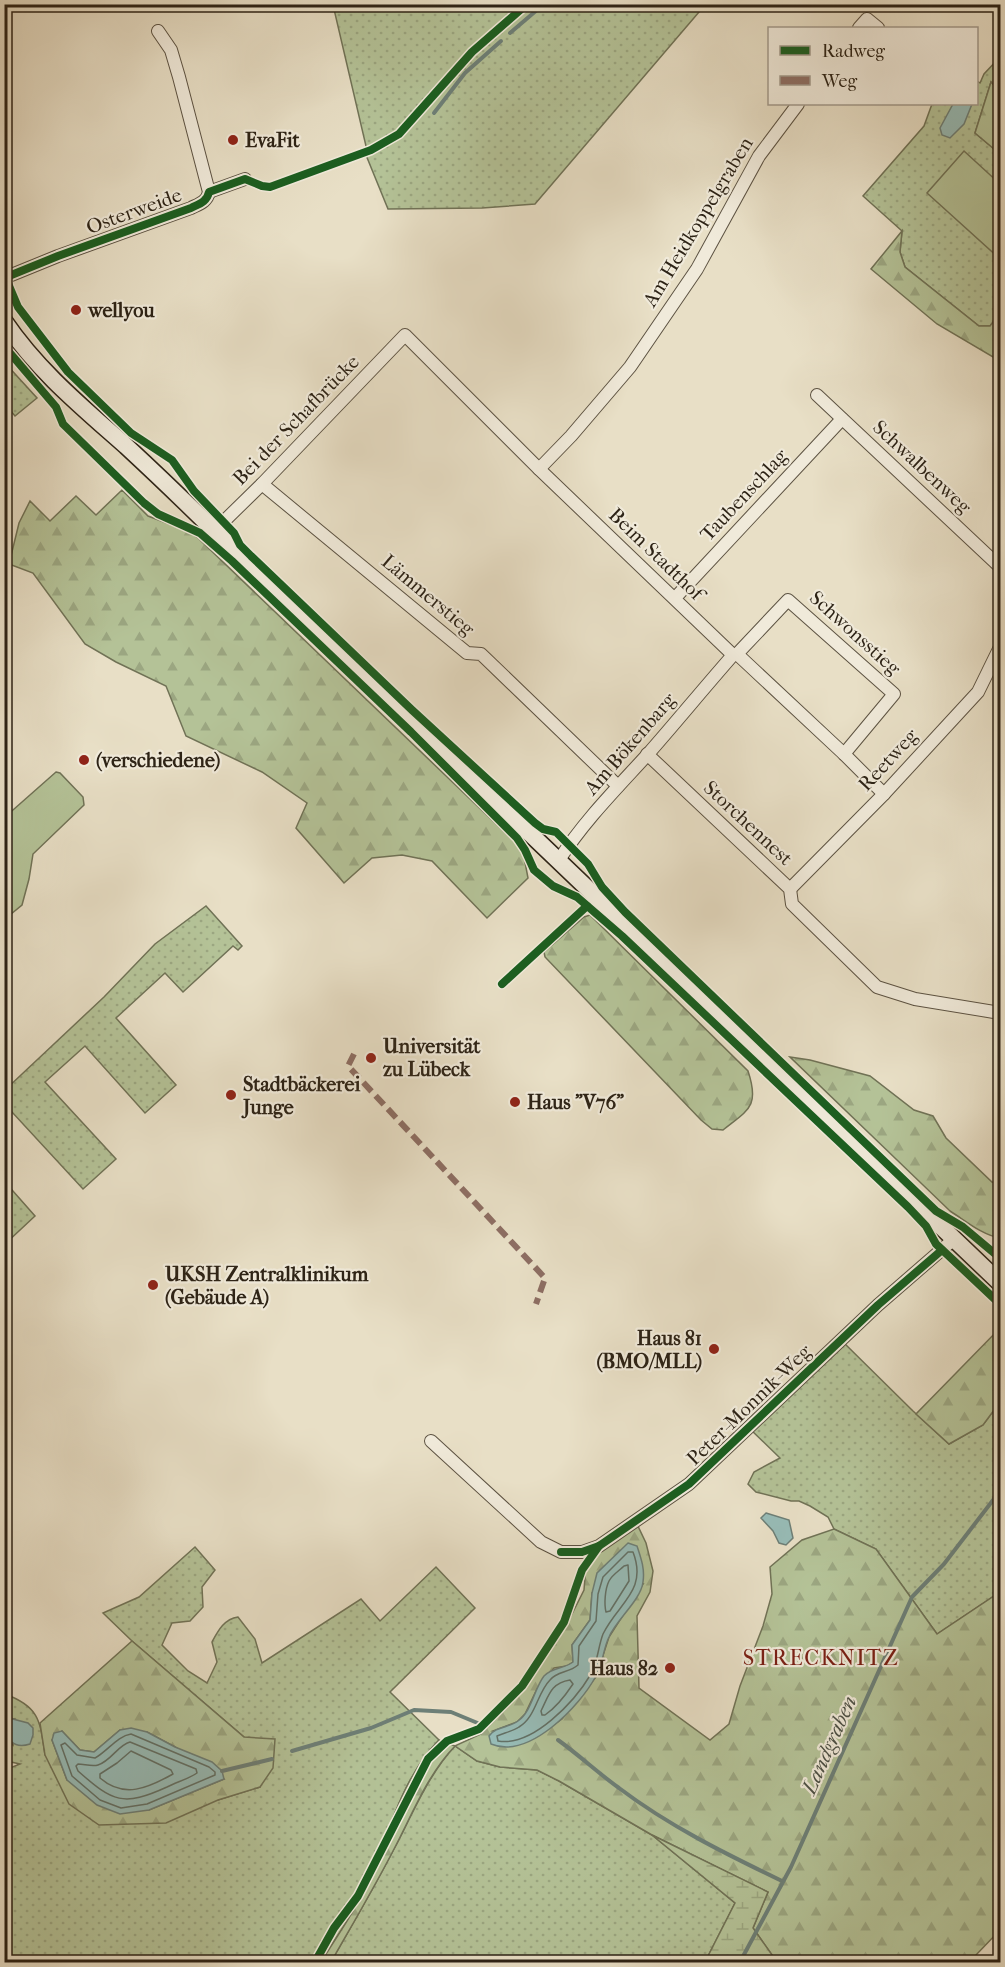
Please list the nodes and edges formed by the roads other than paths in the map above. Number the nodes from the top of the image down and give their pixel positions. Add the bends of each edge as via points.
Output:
1 (158, 31) dead end
2 (797, 105) edge
3 (245, 179) dead end
4 (209, 192) junction
5 (4, 278) edge
6 (4, 321) edge
7 (405, 334) joint
8 (817, 395) dead end
9 (842, 419) junction
10 (539, 470) junction
11 (262, 484) junction
12 (214, 531) junction
13 (1000, 567) edge
14 (675, 598) junction
15 (1000, 647) edge
16 (735, 655) junction
17 (647, 754) junction
18 (844, 754) junction
19 (618, 786) junction
20 (884, 794) junction
21 (559, 860) junction
22 (790, 890) junction
23 (1000, 1013) edge
24 (954, 1239) junction
25 (1000, 1283) edge
26 (431, 1441) dead end

1 - 4 street, Osterweide via 171,50
2 - 10 street, Am Heidkoppelgraben via 759,156 697,269 630,367
3 - 4 street, Osterweide
4 - 5 street, Osterweide via 208,198 191,208
6 - 12 main road via 40,368
7 - 10 street, Beim Stadthof
7 - 11 street, Bei der Schafbrücke
8 - 9 street, Schwalbenweg
9 - 13 street, Schwalbenweg
9 - 14 street, Taubenschlag
10 - 14 street, Beim Stadthof
11 - 12 street, Bei der Schafbrücke
11 - 19 street, Lämmerstieg via 467,653 481,654
12 - 21 main road
14 - 16 street, Beim Stadthof
15 - 20 street, Reetweg via 978,692
16 - 17 street, Am Bökenbarg
16 - 18 street, Beim Stadthof
16 - 18 street, Schwonsstieg via 788,600 894,694
17 - 19 street, Am Bökenbarg
17 - 22 street, Storchennest
18 - 20 street, Beim Stadthof
19 - 21 street, Am Bökenbarg
20 - 22 street, Reetweg
21 - 24 main road
22 - 23 street, Storchennest via 792,904 877,987 915,999
24 - 25 main road
24 - 26 street, Peter-Monnik-Weg via 878,1305 689,1484 599,1546 582,1552 561,1552 541,1542

